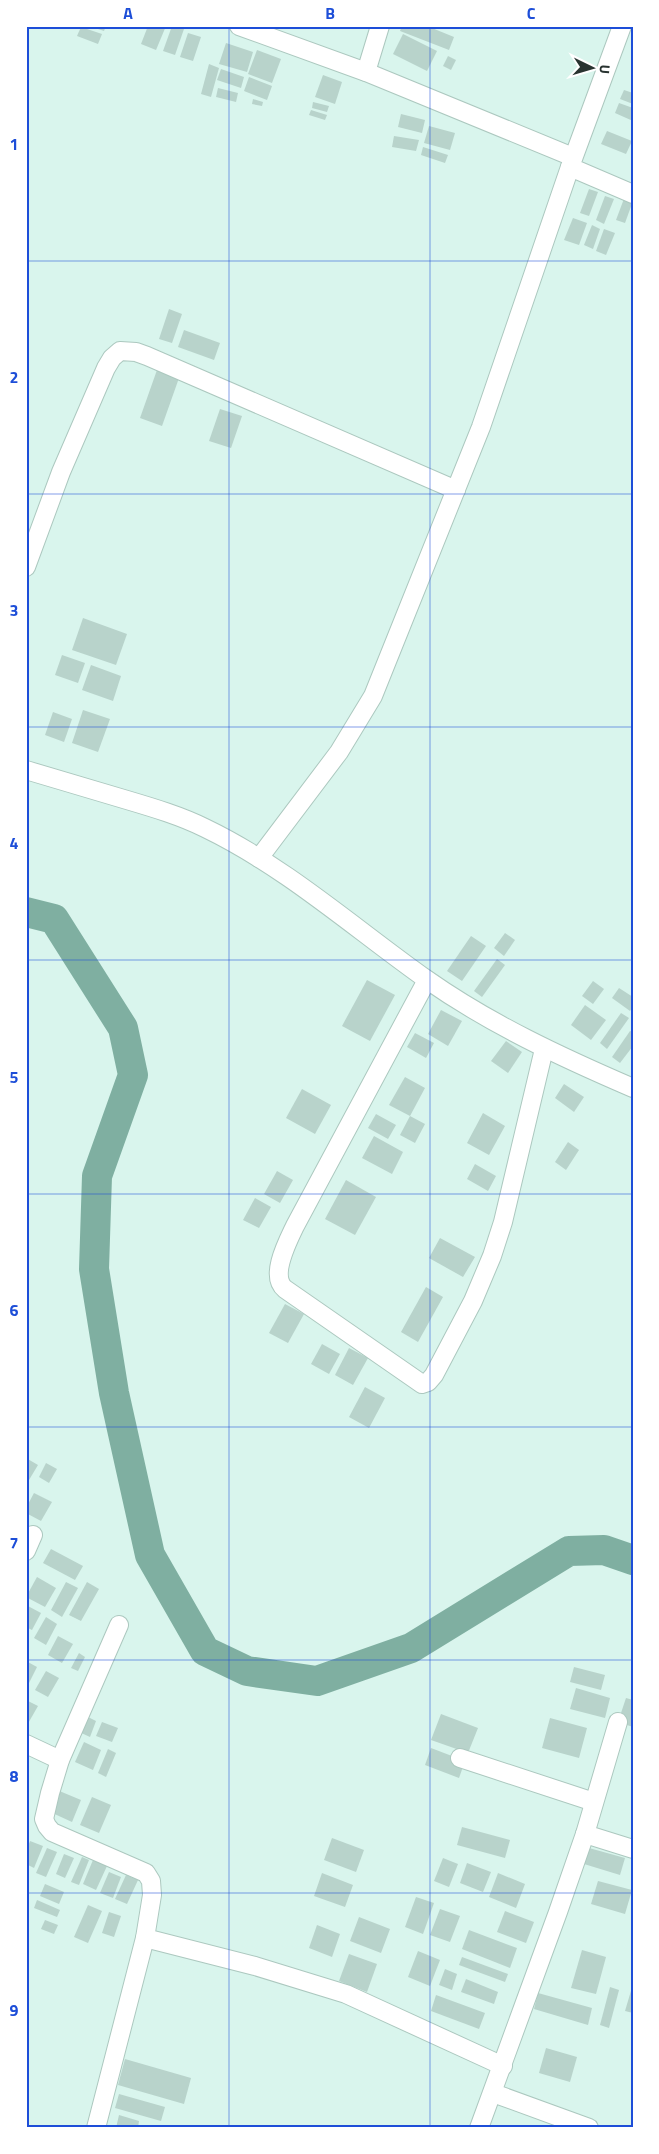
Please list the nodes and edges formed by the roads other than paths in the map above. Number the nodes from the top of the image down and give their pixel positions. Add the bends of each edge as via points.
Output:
1 (239, 26) edge
2 (380, 26) edge
3 (622, 26) edge
4 (366, 72) junction
5 (571, 162) junction
6 (633, 194) edge
7 (456, 490) junction
8 (26, 567) edge
9 (26, 770) edge
10 (259, 858) junction
11 (427, 980) junction
12 (544, 1049) junction
13 (633, 1088) edge
14 (119, 1625) dead end
15 (618, 1722) dead end
16 (26, 1744) edge
17 (460, 1758) dead end
18 (60, 1760) junction
19 (594, 1802) junction
20 (584, 1834) junction
21 (633, 1849) edge
22 (145, 1938) junction
23 (503, 2066) junction
24 (493, 2093) junction
25 (96, 2128) edge
26 (479, 2128) edge
27 (589, 2128) edge

1 - 4 street
2 - 4 street
3 - 5 street
4 - 5 street
5 - 6 street
5 - 7 street via 481,428
7 - 8 street via 147,356 120,351 106,368 61,472
7 - 10 street via 373,696 339,752
9 - 10 street via 179,817
10 - 11 street
11 - 12 street
11 - 12 street via 295,1226 278,1275 285,1289 422,1384 434,1375 473,1301 492,1256
12 - 13 street
14 - 18 street
15 - 19 street
16 - 18 street
17 - 19 street
18 - 22 street via 44,1819 47,1826 52,1832 146,1873 151,1881 152,1896
19 - 20 street
20 - 21 street
20 - 23 street
22 - 23 street via 255,1966 346,1994
22 - 25 street
23 - 24 street
24 - 26 street
24 - 27 street

